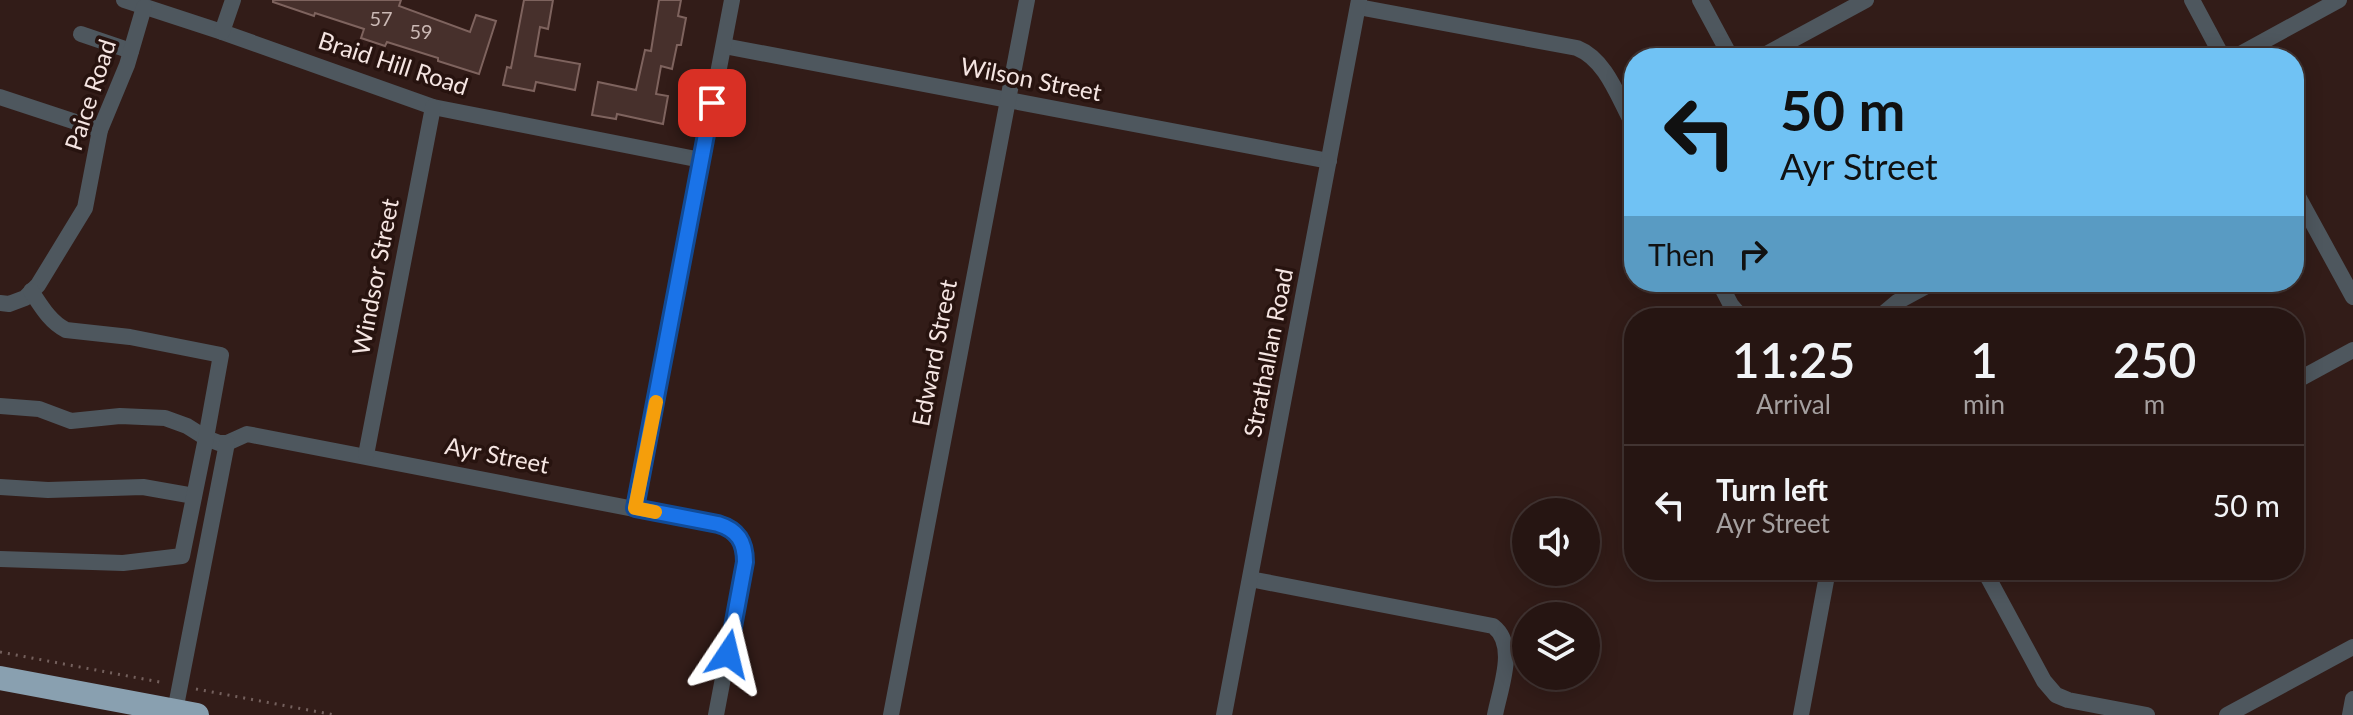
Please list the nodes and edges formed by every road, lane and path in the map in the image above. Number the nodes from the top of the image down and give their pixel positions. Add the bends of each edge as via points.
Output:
1 (124, 0) edge
2 (233, 0) edge
3 (732, 0) edge
4 (1027, 0) edge
5 (1700, 0) edge
6 (1866, 0) edge
7 (2192, 0) edge
8 (2339, 0) edge
9 (1359, 4) edge
10 (144, 7) junction
11 (222, 32) junction
12 (81, 34) dead end
13 (724, 46) junction
14 (1726, 48) edge
15 (1777, 48) edge
16 (2218, 48) edge
17 (2251, 48) edge
18 (131, 51) junction
19 (0, 97) edge
20 (1008, 100) junction
21 (433, 107) junction
22 (1624, 108) edge
23 (100, 130) junction
24 (701, 160) junction
25 (1329, 161) junction
26 (2304, 207) edge
27 (31, 291) junction
28 (1916, 292) edge
29 (2353, 297) edge
30 (0, 303) edge
31 (1890, 308) edge
32 (2353, 350) edge
33 (2304, 377) edge
34 (0, 406) edge
35 (206, 438) junction
36 (227, 443) junction
37 (366, 455) junction
38 (0, 487) edge
39 (194, 496) junction
40 (635, 508) junction
41 (0, 559) edge
42 (1250, 579) junction
43 (1826, 580) edge
44 (1989, 580) edge
45 (2352, 651) edge
46 (0, 678) edge
47 (2353, 699) edge
48 (186, 713) edge
49 (716, 715) edge
50 (891, 715) edge
51 (1224, 715) edge
52 (1495, 715) edge
53 (1801, 715) edge
54 (2147, 715) edge
55 (2227, 715) edge
56 (2350, 715) edge

1 - 10 street, Braid Hill Road
2 - 11 street
3 - 13 street
4 - 20 street, Edward Street
5 - 14 street
6 - 15 street
7 - 16 street
8 - 17 street
9 - 22 street via 1586,51
9 - 25 street, Strathallan Road
10 - 11 street, Braid Hill Road
10 - 18 street, Paice Road
11 - 21 street, Braid Hill Road
12 - 18 street
13 - 20 street, Wilson Street
13 - 24 street
18 - 23 street, Paice Road
19 - 23 street
20 - 25 street, Wilson Street
20 - 50 street, Edward Street
21 - 24 street, Braid Hill Road
21 - 37 street, Windsor Street
23 - 27 street, Paice Road via 85,208
24 - 40 street
25 - 42 street, Strathallan Road
26 - 29 street
27 - 30 street via 25,298
27 - 35 street via 46,314 66,330 221,355
28 - 31 street
32 - 33 street
34 - 35 street via 39,409 71,421 165,418
35 - 36 street
35 - 39 street
36 - 37 street, Ayr Street via 247,434
36 - 48 street
37 - 40 street, Ayr Street
38 - 39 street via 143,487
39 - 41 street via 183,554 173,559 116,564
40 - 49 street, Ayr Street via 718,524 736,533 743,544 745,562
42 - 51 street, Strathallan Road
42 - 52 street via 1493,626 1507,652
43 - 53 street
44 - 54 street via 2056,695
45 - 55 street
46 - 48 highway
47 - 56 street

